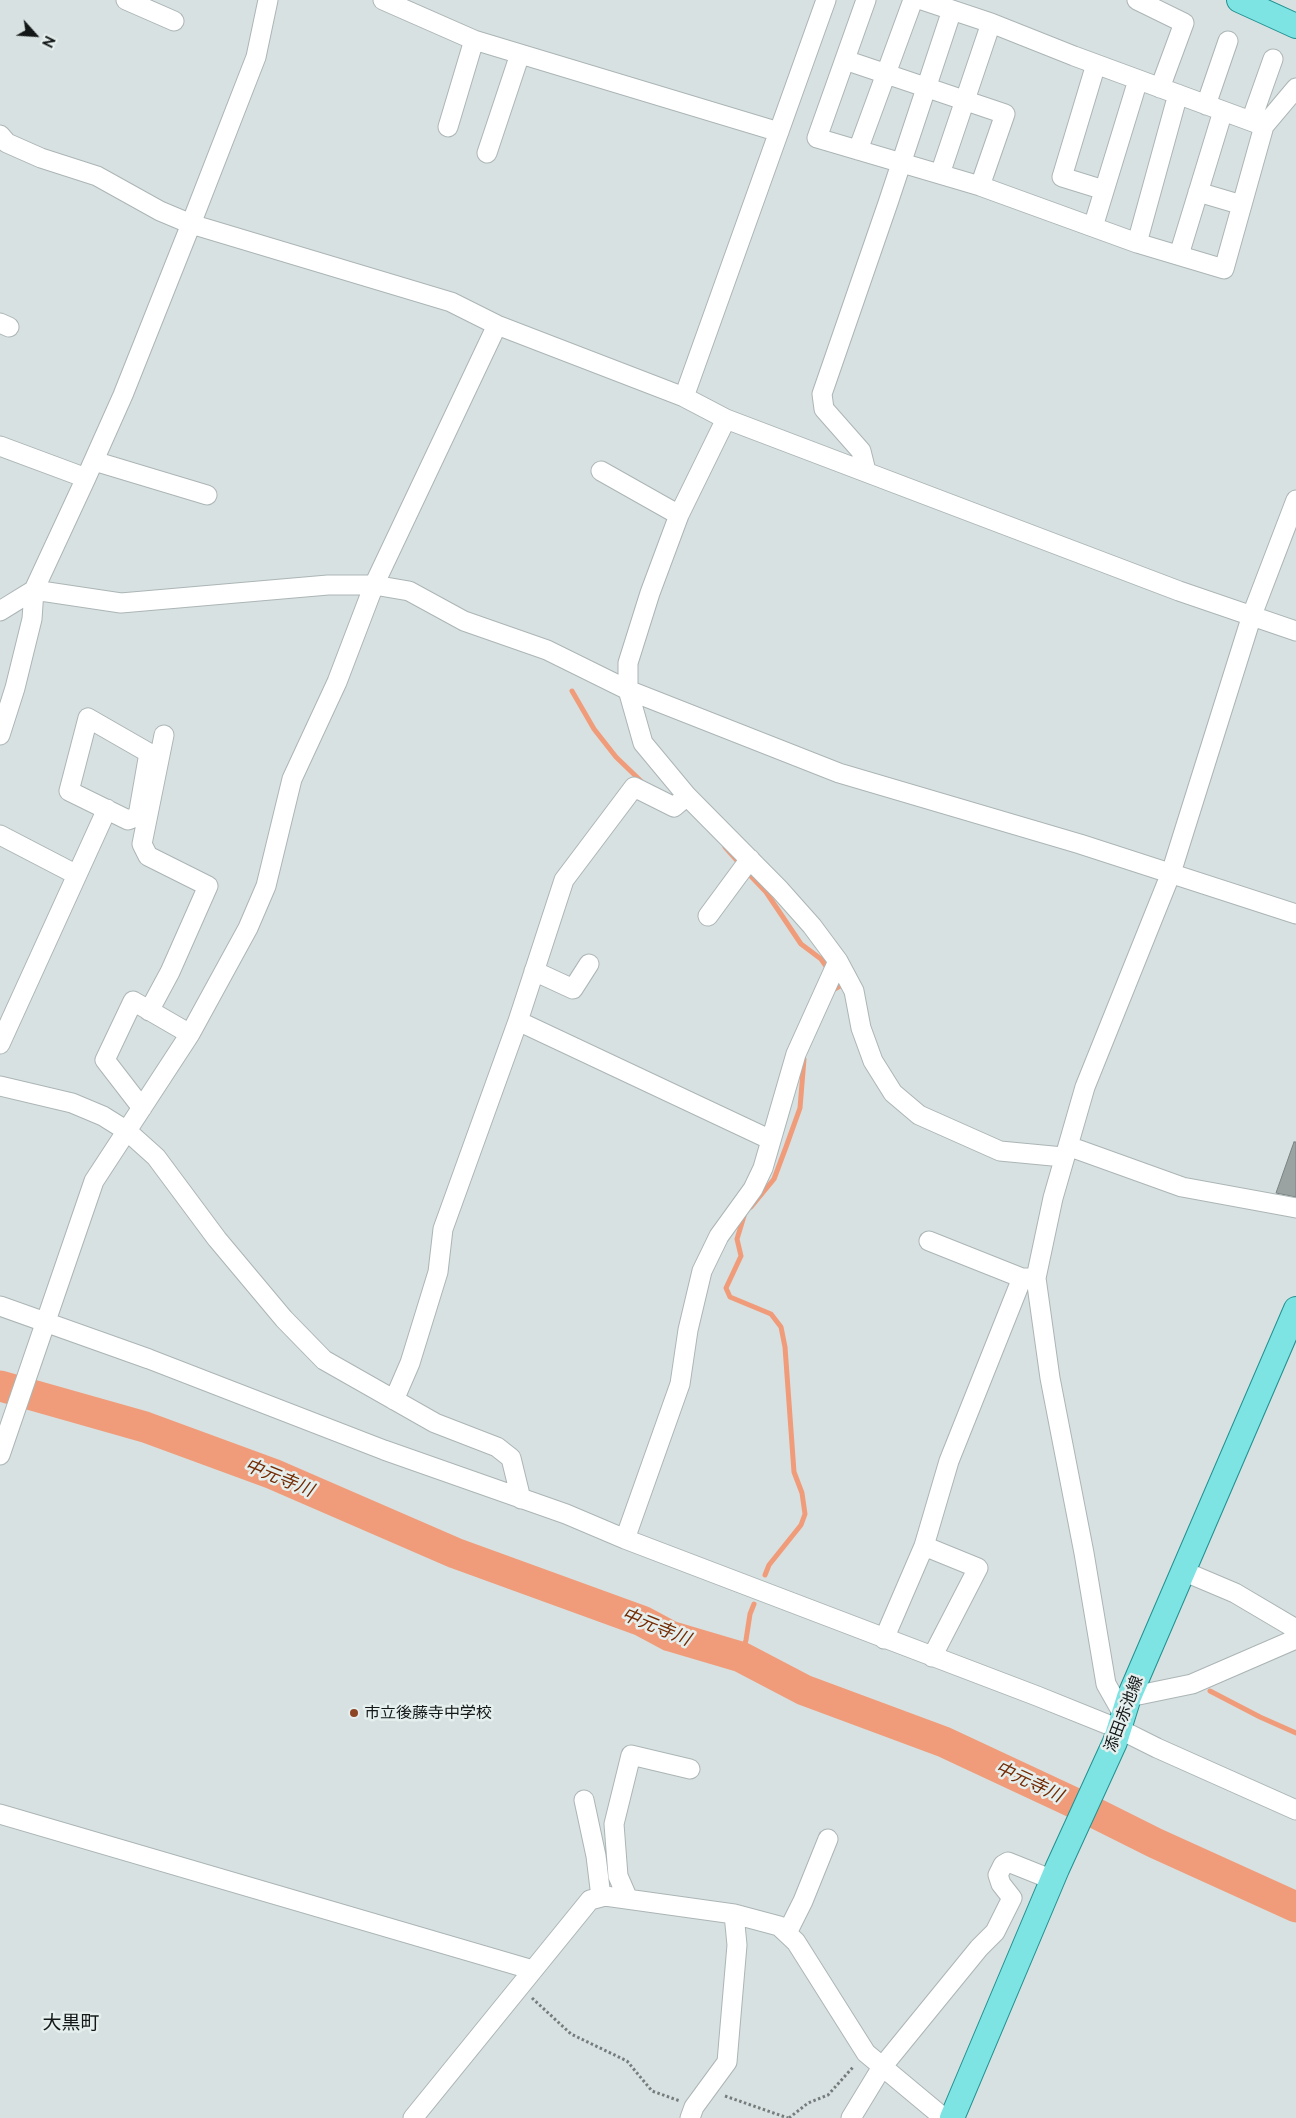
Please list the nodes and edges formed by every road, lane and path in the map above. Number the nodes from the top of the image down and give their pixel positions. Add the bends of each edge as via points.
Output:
1 (126, 0) edge
2 (268, 0) edge
3 (383, 0) edge
4 (826, 0) edge
5 (866, 0) edge
6 (913, 0) edge
7 (922, 0) edge
8 (1137, 0) edge
9 (1239, 0) edge
10 (952, 10) junction
11 (174, 21) dead end
12 (991, 23) junction
13 (1296, 26) edge
14 (474, 40) junction
15 (1228, 41) dead end
16 (520, 54) junction
17 (1273, 59) dead end
18 (845, 60) junction
19 (1096, 64) junction
20 (886, 74) junction
21 (1138, 80) junction
22 (927, 87) junction
23 (1296, 88) edge
24 (1169, 91) junction
25 (965, 100) junction
26 (1214, 108) junction
27 (1258, 124) junction
28 (448, 127) dead end
29 (779, 132) junction
30 (0, 134) edge
31 (858, 150) junction
32 (487, 152) dead end
33 (902, 163) junction
34 (940, 174) junction
35 (980, 186) junction
36 (1104, 190) junction
37 (1198, 192) junction
38 (1242, 205) junction
39 (191, 224) junction
40 (1093, 226) junction
41 (1137, 242) junction
42 (1179, 255) junction
43 (497, 325) junction
44 (684, 397) junction
45 (726, 419) junction
46 (0, 446) edge
47 (90, 470) junction
48 (601, 471) dead end
49 (866, 471) junction
50 (207, 495) dead end
51 (1296, 500) edge
52 (678, 515) junction
53 (374, 585) junction
54 (34, 590) junction
55 (0, 611) edge
56 (1252, 616) junction
57 (1296, 631) edge
58 (628, 690) junction
59 (0, 735) edge
60 (164, 735) dead end
61 (687, 796) junction
62 (107, 809) junction
63 (0, 835) edge
64 (750, 859) junction
65 (1171, 873) junction
66 (77, 875) junction
67 (1296, 914) edge
68 (708, 916) dead end
69 (838, 961) junction
70 (589, 964) dead end
71 (534, 971) junction
72 (150, 1011) junction
73 (518, 1021) junction
74 (190, 1034) junction
75 (0, 1044) edge
76 (0, 1086) edge
77 (142, 1108) junction
78 (127, 1131) junction
79 (771, 1140) junction
80 (1065, 1151) junction
81 (1296, 1208) edge
82 (929, 1241) dead end
83 (1029, 1278) junction
84 (0, 1306) edge
85 (1296, 1309) edge
86 (43, 1329) junction
87 (394, 1400) junction
88 (0, 1456) edge
89 (521, 1499) junction
90 (625, 1539) junction
91 (924, 1546) junction
92 (1183, 1571) junction
93 (1296, 1629) edge
94 (884, 1639) junction
95 (1296, 1639) edge
96 (932, 1657) junction
97 (1121, 1720) junction
98 (690, 1769) dead end
99 (584, 1800) dead end
100 (1296, 1810) edge
101 (0, 1814) edge
102 (828, 1839) dead end
103 (1055, 1875) junction
104 (601, 1897) junction
105 (628, 1899) junction
106 (734, 1914) junction
107 (787, 1933) junction
108 (533, 1970) junction
109 (520, 1986) junction
110 (876, 2061) junction
111 (708, 2090) junction
112 (692, 2113) edge
113 (413, 2118) edge
114 (788, 2118) edge
115 (851, 2118) edge
116 (944, 2118) edge
117 (952, 2118) edge

1 - 11 street
2 - 39 street via 256,58
3 - 14 street
4 - 29 street
5 - 18 street
6 - 20 street
7 - 10 street
8 - 24 street via 1184,23
9 - 13 main road
10 - 12 street
10 - 22 street
12 - 19 street
12 - 25 street
14 - 16 street
14 - 28 street
15 - 26 street
16 - 29 street
16 - 32 street
17 - 27 street
18 - 20 street
18 - 31 street via 817,138
19 - 21 street
19 - 36 street via 1062,177
20 - 22 street
20 - 31 street
21 - 24 street
21 - 36 street
22 - 25 street
22 - 33 street
23 - 27 street
24 - 26 street
24 - 41 street
25 - 34 street
25 - 35 street via 1005,114
26 - 27 street
26 - 37 street
27 - 38 street
29 - 44 street
30 - 39 street via 7,143 40,158 97,176 160,211
31 - 33 street
33 - 34 street
33 - 49 street via 822,394 824,409 861,450
34 - 35 street
35 - 40 street
36 - 40 street
37 - 38 street
37 - 42 street
38 - 42 street via 1224,269
39 - 43 street via 451,302
39 - 47 street
40 - 41 street
41 - 42 street
43 - 44 street
43 - 53 street
44 - 45 street
45 - 49 street
45 - 52 street
46 - 47 street
47 - 50 street
47 - 54 street
48 - 52 street
49 - 56 street via 927,497
51 - 56 street
52 - 58 street via 628,663
53 - 54 street via 328,585 121,603
53 - 58 street via 409,591 464,621 547,650
53 - 74 street via 337,682 292,779 266,886 248,928
54 - 55 street
54 - 59 street via 32,619
56 - 57 street
56 - 65 street
58 - 61 street via 642,743
58 - 65 street via 839,773
60 - 72 street via 142,844 148,856 208,886
61 - 64 street
61 - 71 street via 674,807 634,788 564,880
62 - 62 street via 69,792 88,718 149,753 138,816 128,820
62 - 66 street
63 - 66 street
64 - 68 street
64 - 69 street via 812,926
65 - 67 street
65 - 80 street via 1085,1087
66 - 75 street
69 - 79 street via 796,1054
69 - 80 street via 854,991 861,1028 873,1061 892,1093 919,1115 1000,1150
70 - 71 street via 574,988
71 - 73 street
72 - 74 street
72 - 77 street via 133,1001 105,1060
73 - 79 street
73 - 87 street via 443,1229 438,1272 410,1363
74 - 77 street
76 - 78 street via 72,1102
77 - 78 street
78 - 86 street via 94,1181
78 - 87 street via 156,1157 217,1239 284,1319 324,1360
79 - 90 street via 753,1189 719,1236 702,1271 680,1384
80 - 81 street via 1182,1187
80 - 83 street
82 - 83 street
83 - 91 street via 949,1461
83 - 97 street via 1084,1553 1106,1684
84 - 86 street
85 - 92 main road, 添田赤池線
86 - 88 street
86 - 89 street
87 - 89 street via 435,1423 497,1447 511,1458
89 - 90 street
90 - 94 street
91 - 94 street
91 - 96 street via 978,1568
92 - 93 street via 1235,1594
92 - 97 main road, 添田赤池線
94 - 96 street
95 - 97 street via 1192,1684
96 - 97 street
97 - 100 street via 1157,1748
97 - 103 main road, 添田赤池線
98 - 105 street via 631,1755 614,1824 618,1876
99 - 104 street
101 - 108 street
102 - 107 street
103 - 110 street via 1008,1862 1003,1865 998,1875 1012,1898 995,1932
103 - 117 main road, 添田赤池線
104 - 105 street
104 - 108 street via 590,1900
105 - 106 street
106 - 107 street via 780,1926
106 - 111 street via 737,1945 727,2062
107 - 110 street
108 - 109 street
109 - 112 path via 571,2034 627,2061 652,2091
109 - 113 street
110 - 114 path via 855,2065 828,2095 808,2103
110 - 115 street
110 - 116 street
111 - 112 street
111 - 114 path

